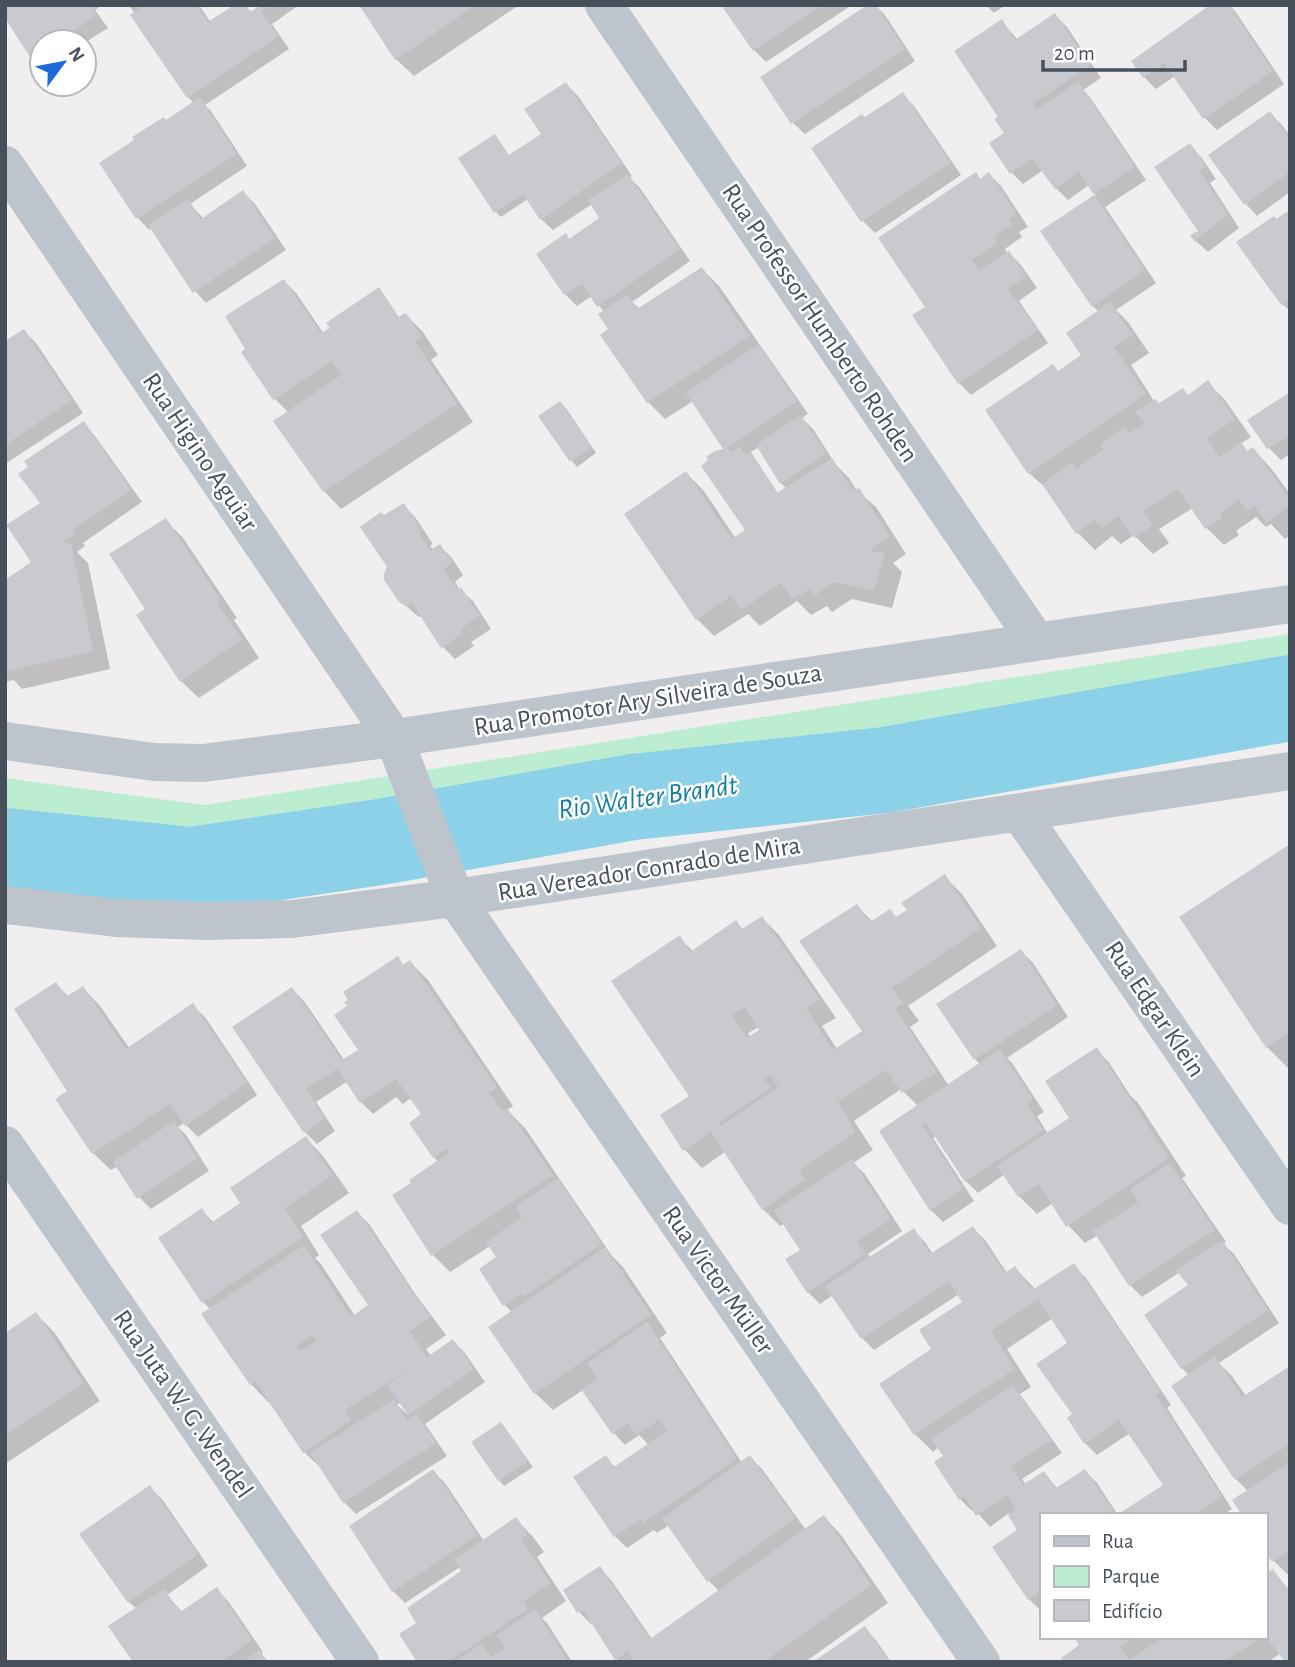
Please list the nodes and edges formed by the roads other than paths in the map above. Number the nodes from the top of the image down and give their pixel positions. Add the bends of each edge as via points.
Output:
1 (604, 5) edge
2 (5, 165) edge
3 (1290, 604) edge
4 (1036, 641) junction
5 (394, 738) junction
6 (5, 741) edge
7 (1290, 771) edge
8 (1020, 813) junction
9 (455, 898) junction
10 (5, 905) edge
11 (5, 1146) edge
12 (1290, 1206) edge
13 (360, 1662) edge
14 (982, 1662) edge

1 - 4 street, Rua Professor Humberto Rohden
2 - 5 street, Rua Higino Aguiar
3 - 4 street, Rua Promotor Ary Silveira de Souza
4 - 5 street, Rua Promotor Ary Silveira de Souza
5 - 6 street, Rua Promotor Ary Silveira de Souza via 203,763 154,762
5 - 9 street, Rua Higino Aguiar
7 - 8 street, Rua Vereador Conrado de Mira
8 - 9 street, Rua Vereador Conrado de Mira
8 - 12 street, Rua Edgar Klein
9 - 10 street, Rua Vereador Conrado de Mira via 292,919 207,921 116,918
9 - 14 street, Rua Victor Müller
11 - 13 street, Rua Juta W. G .Wendel

